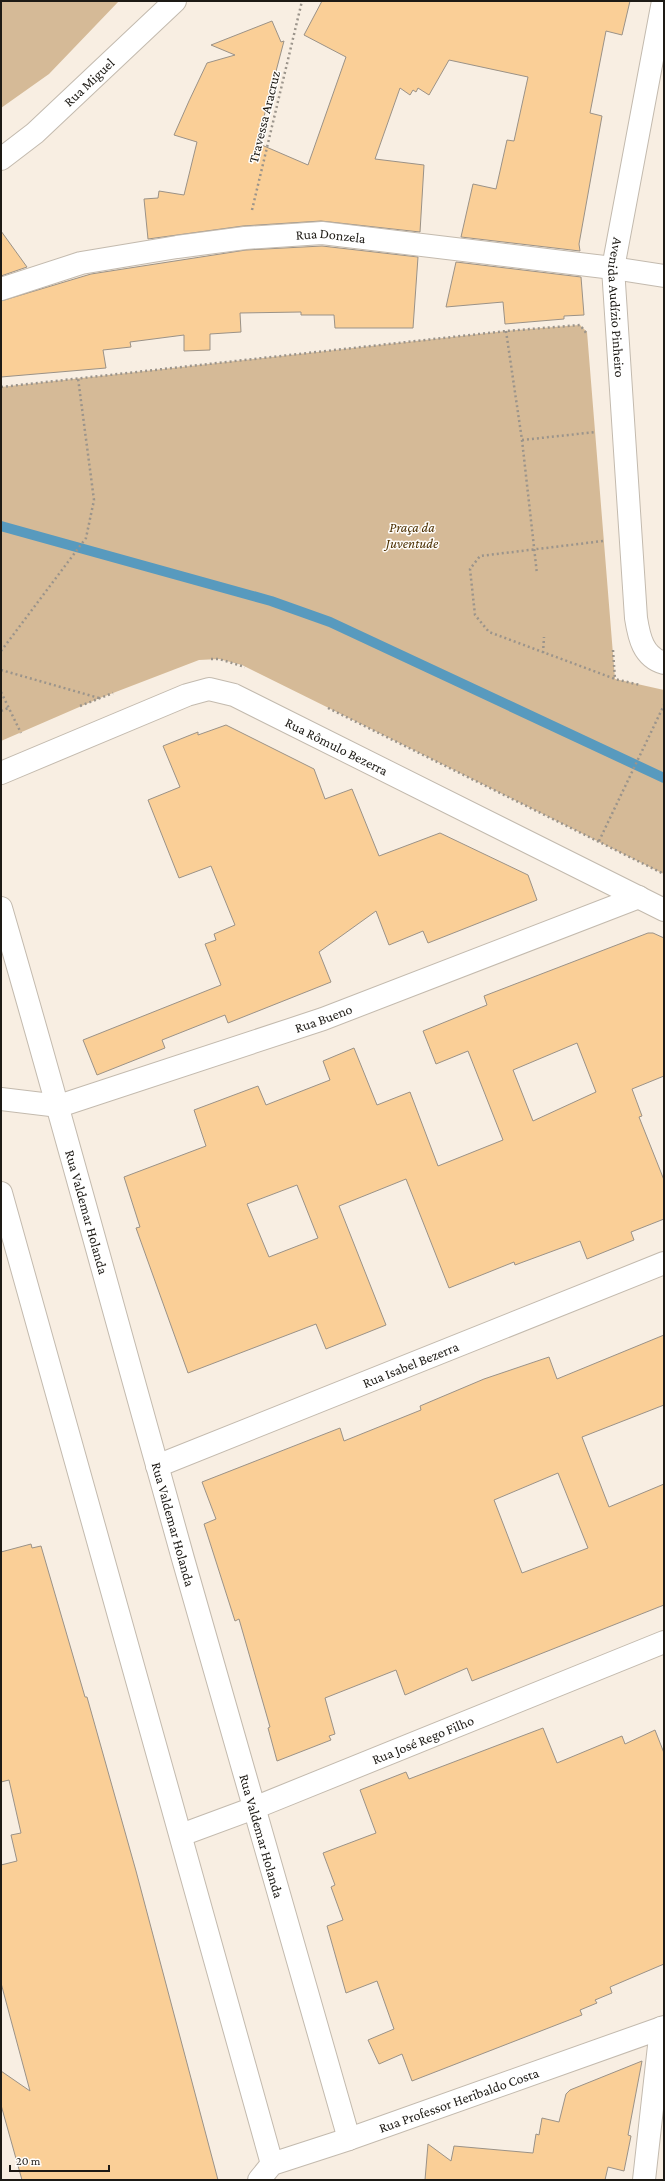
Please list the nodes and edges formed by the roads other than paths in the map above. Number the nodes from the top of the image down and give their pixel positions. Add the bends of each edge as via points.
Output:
1 (175, 1) edge
2 (663, 1) edge
3 (1, 159) edge
4 (613, 268) junction
5 (664, 276) edge
6 (1, 289) edge
7 (664, 662) edge
8 (1, 773) edge
9 (639, 897) junction
10 (1, 908) edge
11 (664, 910) edge
12 (1, 1099) edge
13 (59, 1106) junction
14 (1, 1193) edge
15 (664, 1263) edge
16 (157, 1466) junction
17 (664, 1642) edge
18 (254, 1808) junction
19 (181, 1835) junction
20 (663, 2028) edge
21 (349, 2138) junction
22 (272, 2164) junction
23 (259, 2180) edge
24 (644, 2180) edge

1 - 3 street, Rua Miguel via 36,132
2 - 4 street, Avenida Audízio Pinheiro
4 - 5 street, Rua Donzela
4 - 6 street, Rua Donzela via 322,233 245,238 177,247 81,264
4 - 7 street, Avenida Audízio Pinheiro via 638,635 645,651 657,661
8 - 9 street, Rua Rômulo Bezerra via 187,695 209,689 234,695
9 - 11 street, Rua Rômulo Bezerra
9 - 13 street, Rua Bueno via 323,1019
10 - 13 street, Rua Valdemar Holanda
12 - 13 street, Rua Bueno
13 - 16 street, Rua Valdemar Holanda
14 - 19 street
15 - 16 street, Rua Isabel Bezerra
16 - 18 street, Rua Valdemar Holanda
17 - 18 street, Rua José Rego Filho
18 - 19 street, Rua José Rego Filho
18 - 21 street, Rua Valdemar Holanda
19 - 22 street
20 - 21 street, Rua Professor Heribaldo Costa
20 - 24 street
21 - 22 street, Rua Professor Heribaldo Costa
22 - 23 street

